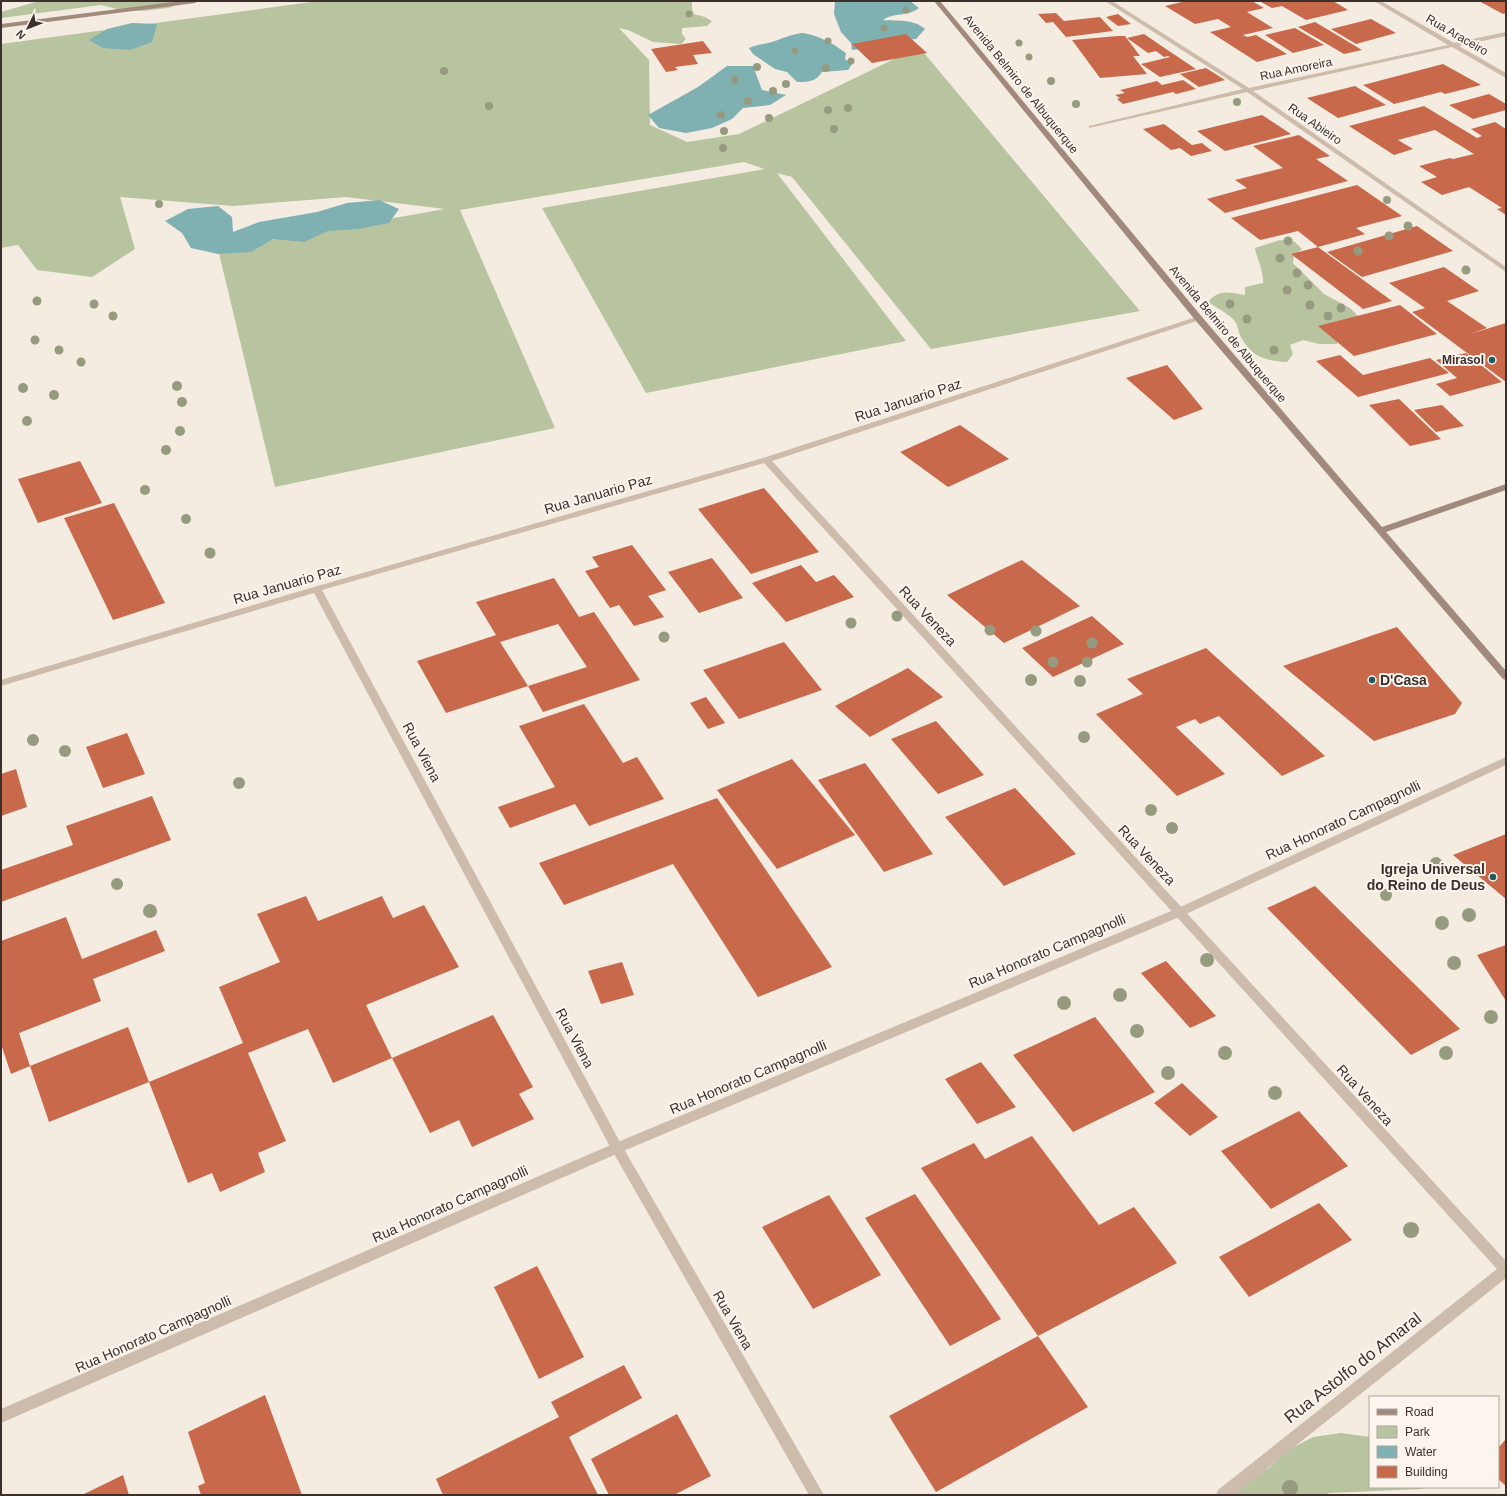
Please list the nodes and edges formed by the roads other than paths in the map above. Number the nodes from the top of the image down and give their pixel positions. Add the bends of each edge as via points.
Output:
1 (195, 1) edge
2 (937, 1) edge
3 (1108, 1) edge
4 (1377, 1) edge
5 (1, 26) edge
6 (1506, 34) edge
7 (1455, 46) junction
8 (1506, 76) edge
9 (1248, 90) junction
10 (1091, 127) dead end
11 (1506, 270) edge
12 (1199, 319) junction
13 (766, 460) junction
14 (1506, 487) edge
15 (1380, 531) junction
16 (317, 588) junction
17 (1506, 677) edge
18 (1, 683) edge
19 (1506, 761) edge
20 (1180, 912) junction
21 (617, 1148) junction
22 (1506, 1270) edge
23 (1, 1416) edge
24 (817, 1495) edge
25 (1223, 1495) edge

1 - 5 main road
2 - 12 main road, Avenida Belmiro de Albuquerque
3 - 9 street, Rua Abieiro
4 - 7 street, Rua Araceiro
6 - 7 street, Rua Amoreira
7 - 8 street, Rua Araceiro
7 - 9 street, Rua Amoreira
9 - 10 street, Rua Amoreira
9 - 11 street, Rua Abieiro
12 - 13 street, Rua Januario Paz
12 - 15 main road, Avenida Belmiro de Albuquerque
13 - 16 street, Rua Januario Paz
13 - 20 street, Rua Veneza
14 - 15 main road
15 - 17 main road, Avenida Belmiro de Albuquerque
16 - 18 street, Rua Januario Paz
16 - 21 street, Rua Viena
19 - 20 street, Rua Honorato Campagnolli
20 - 21 street, Rua Honorato Campagnolli
20 - 22 street, Rua Veneza
21 - 23 street, Rua Honorato Campagnolli
21 - 24 street, Rua Viena
22 - 25 street, Rua Astolfo do Amaral

